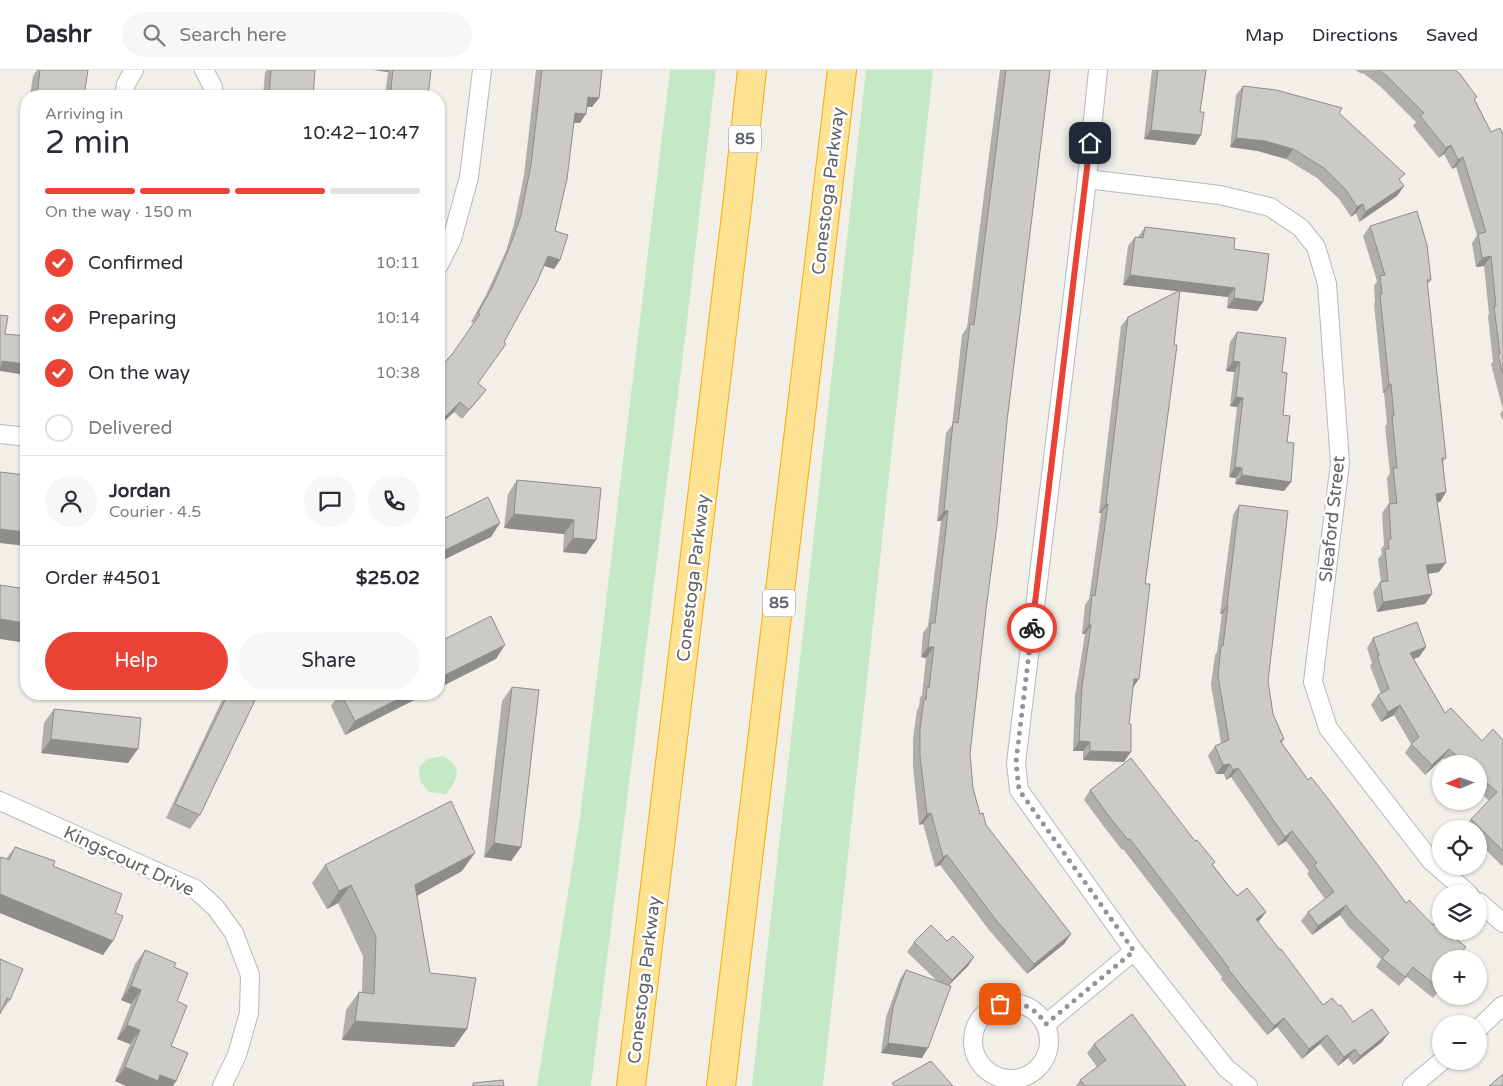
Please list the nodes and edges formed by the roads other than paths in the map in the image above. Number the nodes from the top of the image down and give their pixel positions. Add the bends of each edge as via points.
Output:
1 (134, 70) edge
2 (204, 70) edge
3 (482, 70) edge
4 (752, 70) edge
5 (842, 70) edge
6 (1098, 70) edge
7 (125, 90) edge
8 (213, 90) edge
9 (1087, 179) junction
10 (445, 253) edge
11 (0, 434) edge
12 (20, 437) edge
13 (0, 801) edge
14 (1459, 885) edge
15 (1487, 909) edge
16 (1503, 923) edge
17 (1134, 951) junction
18 (1503, 1006) edge
19 (1487, 1021) edge
20 (1046, 1024) junction
21 (637, 1037) junction
22 (1432, 1069) edge
23 (222, 1086) edge
24 (626, 1086) edge
25 (631, 1086) edge
26 (721, 1086) edge
27 (1248, 1086) edge
28 (1412, 1086) edge

1 - 7 street
2 - 8 street
3 - 10 street via 469,177
4 - 21 highway, Conestoga Parkway / 85
5 - 26 highway, Conestoga Parkway / 85
6 - 9 street
9 - 14 street, Sleaford Street via 1220,195 1270,207 1302,228 1316,247 1326,284 1340,463 1313,682 1328,728 1431,861
9 - 17 street via 1016,762 1019,790
11 - 12 street
13 - 23 street, Kingscourt Drive via 195,889 215,908 234,933 250,975 249,1013 236,1056
15 - 16 street
17 - 20 street
17 - 27 street via 1226,1068
18 - 19 street
20 - 20 street via 1049,1037 1047,1054 1041,1065 1029,1075 1003,1079 980,1064 974,1052 972,1041 980,1017 1000,1004 1013,1002 1028,1006
21 - 24 highway
21 - 25 highway, Conestoga Parkway / 85
22 - 28 street

